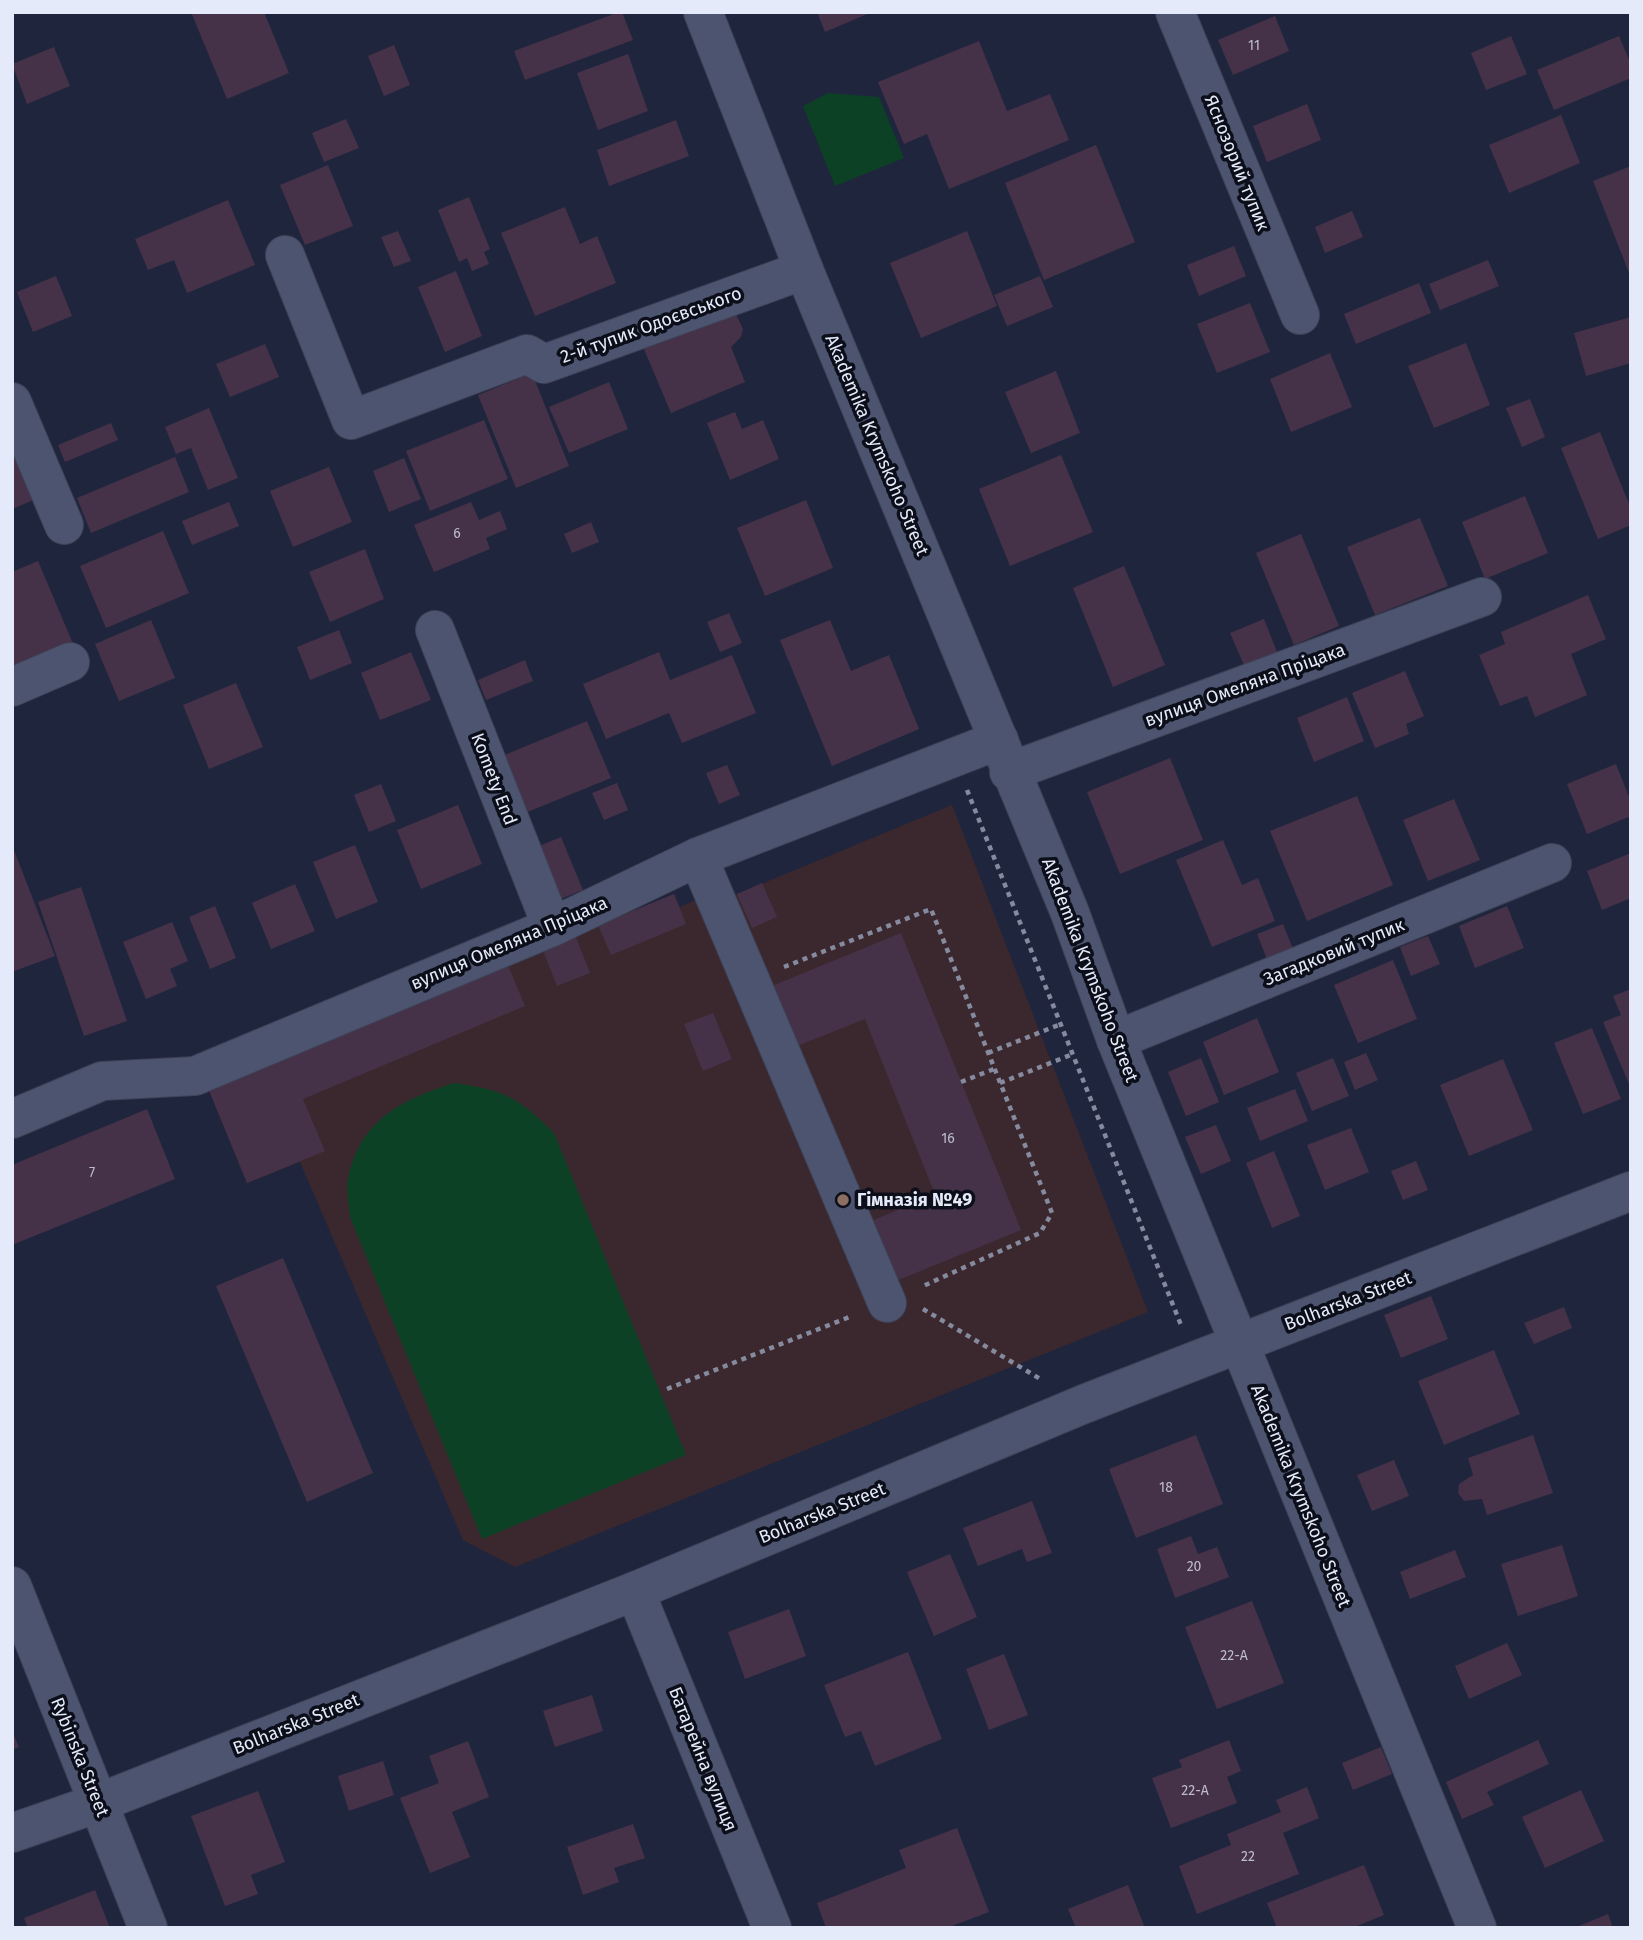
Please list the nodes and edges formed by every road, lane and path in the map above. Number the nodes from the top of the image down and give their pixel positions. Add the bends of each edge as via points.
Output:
1 (703, 12) edge
2 (1175, 12) edge
3 (285, 255) dead end
4 (804, 270) junction
5 (1300, 314) dead end
6 (12, 402) edge
7 (64, 525) dead end
8 (1482, 597) dead end
9 (435, 630) dead end
10 (70, 662) dead end
11 (12, 687) edge
12 (1004, 756) junction
13 (954, 758) junction
14 (698, 858) junction
15 (1552, 863) dead end
16 (552, 928) junction
17 (777, 969) dead end
18 (1061, 1024) junction
19 (1116, 1040) junction
20 (988, 1053) junction
21 (1073, 1054) junction
22 (994, 1069) junction
23 (961, 1082) dead end
24 (1000, 1083) junction
25 (12, 1119) edge
26 (1631, 1191) edge
27 (894, 1300) junction
28 (1240, 1344) junction
29 (1196, 1362) junction
30 (667, 1389) dead end
31 (1084, 1404) junction
32 (12, 1586) edge
33 (635, 1591) junction
34 (98, 1803) junction
35 (12, 1833) edge
36 (148, 1928) edge
37 (772, 1928) edge
38 (1477, 1928) edge

1 - 4 street, Akademika Krymskoho Street
2 - 5 street, Яснозорий тупик
3 - 4 street, 2-й тупик Одоєвського via 351,420 527,354 544,364
4 - 12 street, Akademika Krymskoho Street
6 - 7 street
8 - 12 street, вулиця Омеляна Пріцака
9 - 16 street, Komety End
10 - 11 street
12 - 13 street, вулиця Омеляна Пріцака
12 - 19 street, Akademika Krymskoho Street via 1070,913
13 - 14 street, вулиця Омеляна Пріцака
13 - 18 path
14 - 16 street, вулиця Омеляна Пріцака
14 - 27 street
15 - 19 street, Загадковий тупик
16 - 25 street, вулиця Омеляна Пріцака via 195,1076 102,1081
17 - 20 path via 931,909
18 - 20 path
18 - 21 path
19 - 28 street, Akademika Krymskoho Street
20 - 22 path
21 - 24 path
21 - 29 path
22 - 23 path
22 - 24 path
24 - 27 path via 1052,1213 1040,1233
26 - 28 street, Bolharska Street
27 - 30 path
27 - 31 path
28 - 29 street, Bolharska Street
28 - 38 street, Akademika Krymskoho Street
29 - 31 street, Bolharska Street
31 - 33 street, Bolharska Street
32 - 34 street, Rybinska Street
33 - 34 street, Bolharska Street
33 - 37 street, Батарейна вулиця
34 - 35 street, Bolharska Street
34 - 36 street, Rybinska Street

